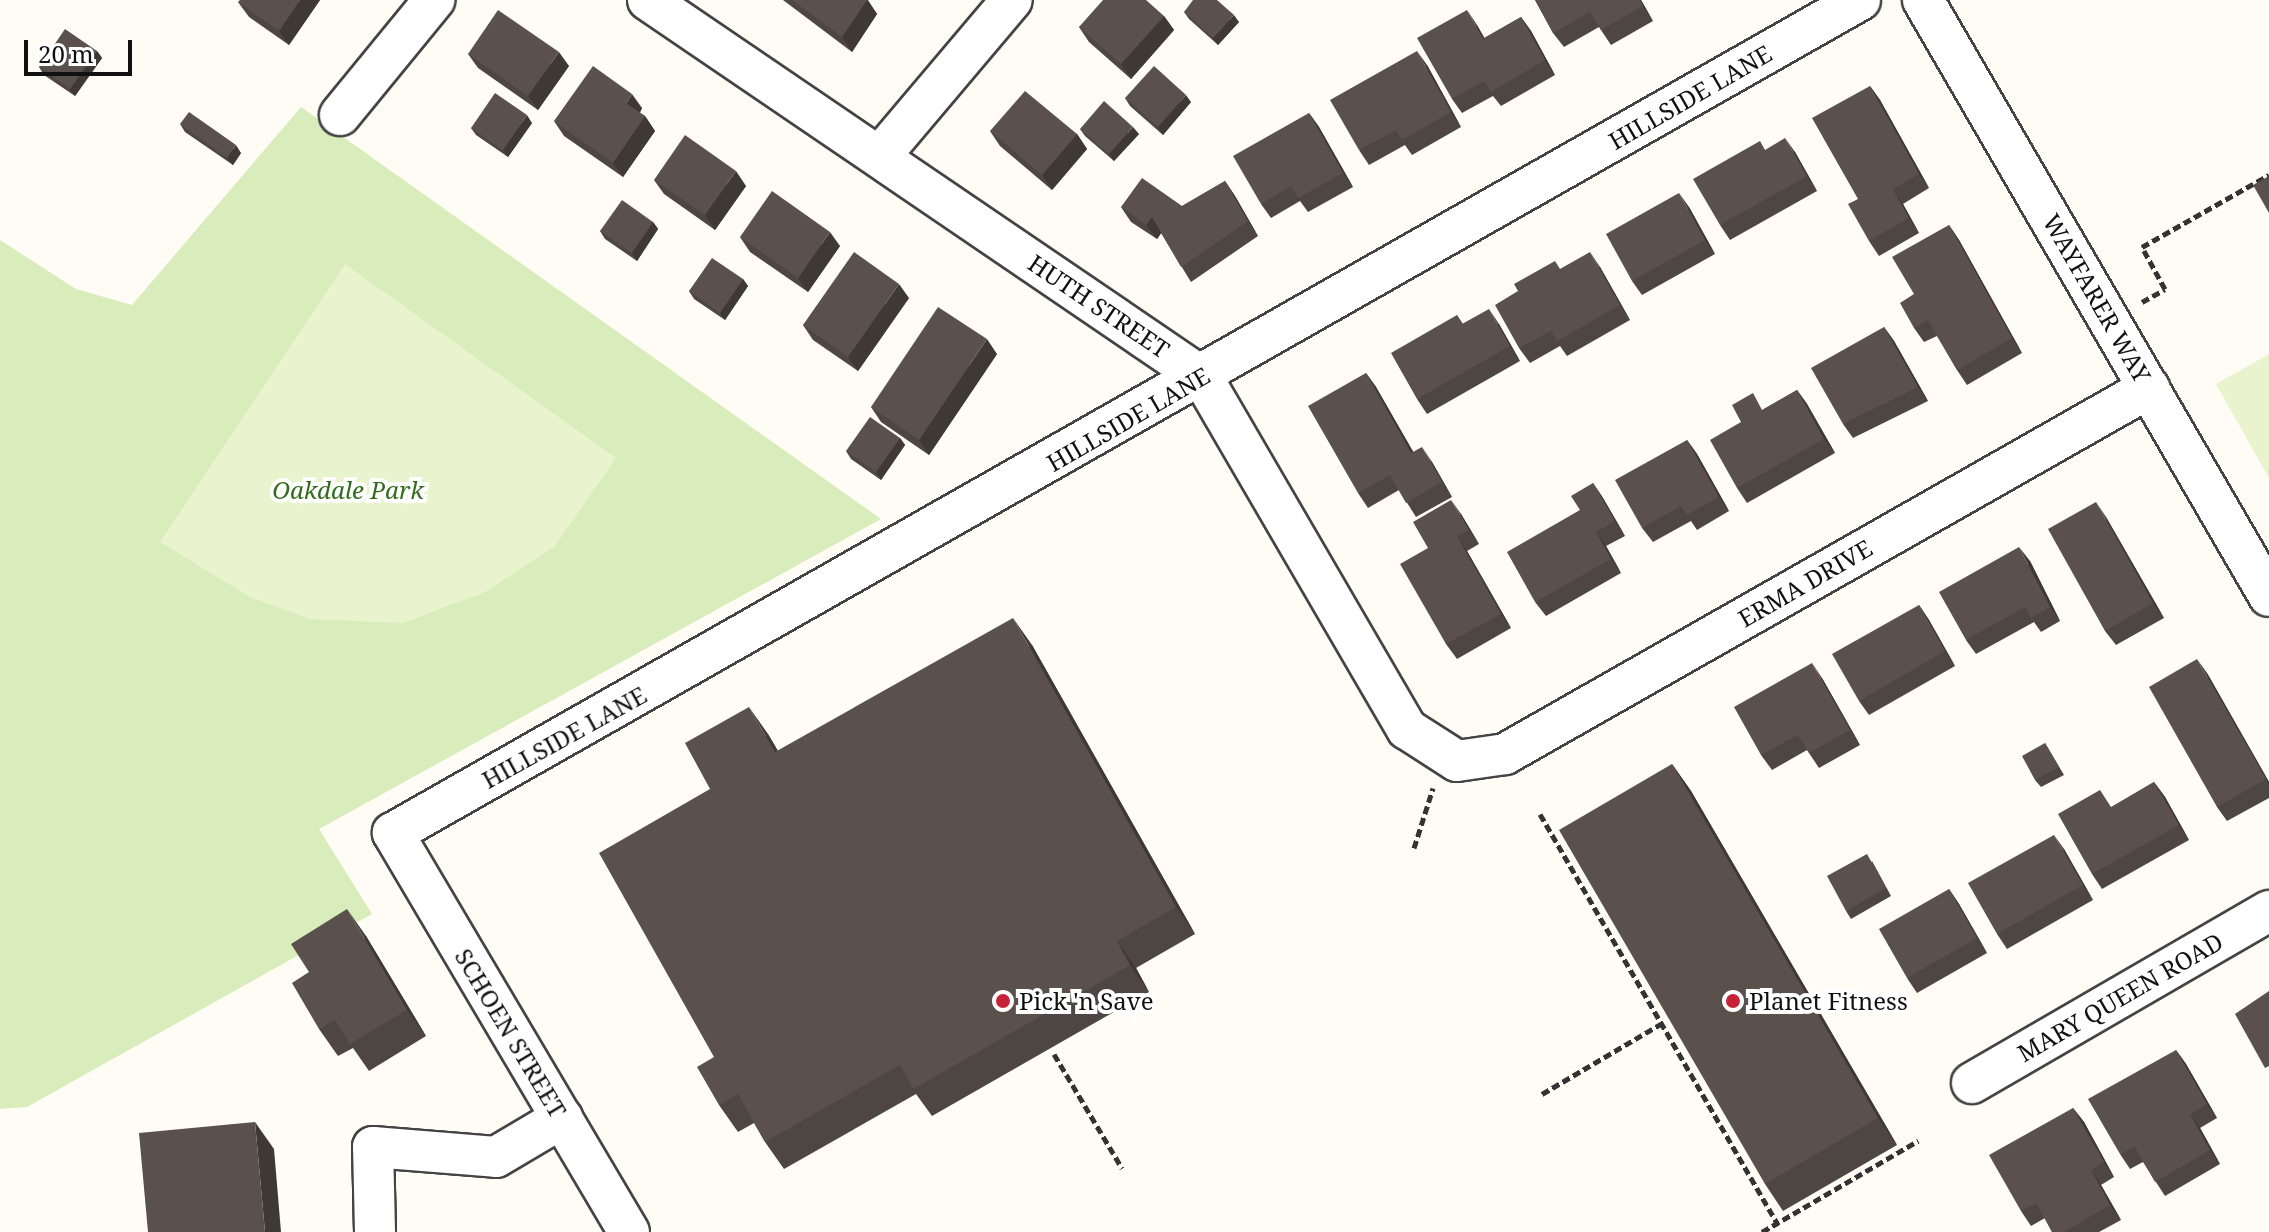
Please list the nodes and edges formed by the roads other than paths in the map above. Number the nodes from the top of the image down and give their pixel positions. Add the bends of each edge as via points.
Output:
1 (434, 0) edge
2 (648, 0) edge
3 (1012, 0) edge
4 (1860, 0) edge
5 (1923, 0) edge
6 (340, 115) dead end
7 (880, 156) junction
8 (1202, 377) junction
9 (2149, 388) junction
10 (2269, 596) edge
11 (1450, 759) joint
12 (393, 833) joint
13 (2269, 911) edge
14 (1972, 1083) dead end
15 (562, 1118) junction
16 (623, 1230) edge
17 (375, 1232) edge

1 - 6 street
2 - 7 street, HUTH STREET
3 - 7 street
4 - 8 street, HILLSIDE LANE
5 - 9 street, WAYFARER WAY
7 - 8 street, HUTH STREET
8 - 11 street, HUTH STREET via 1407,729
8 - 12 street, HILLSIDE LANE
9 - 10 street, WAYFARER WAY
9 - 11 street, ERMA DRIVE via 1505,754
12 - 15 street, SCHOEN STREET
13 - 14 street, MARY QUEEN ROAD
15 - 16 street, SCHOEN STREET
15 - 17 street via 496,1157 373,1147

